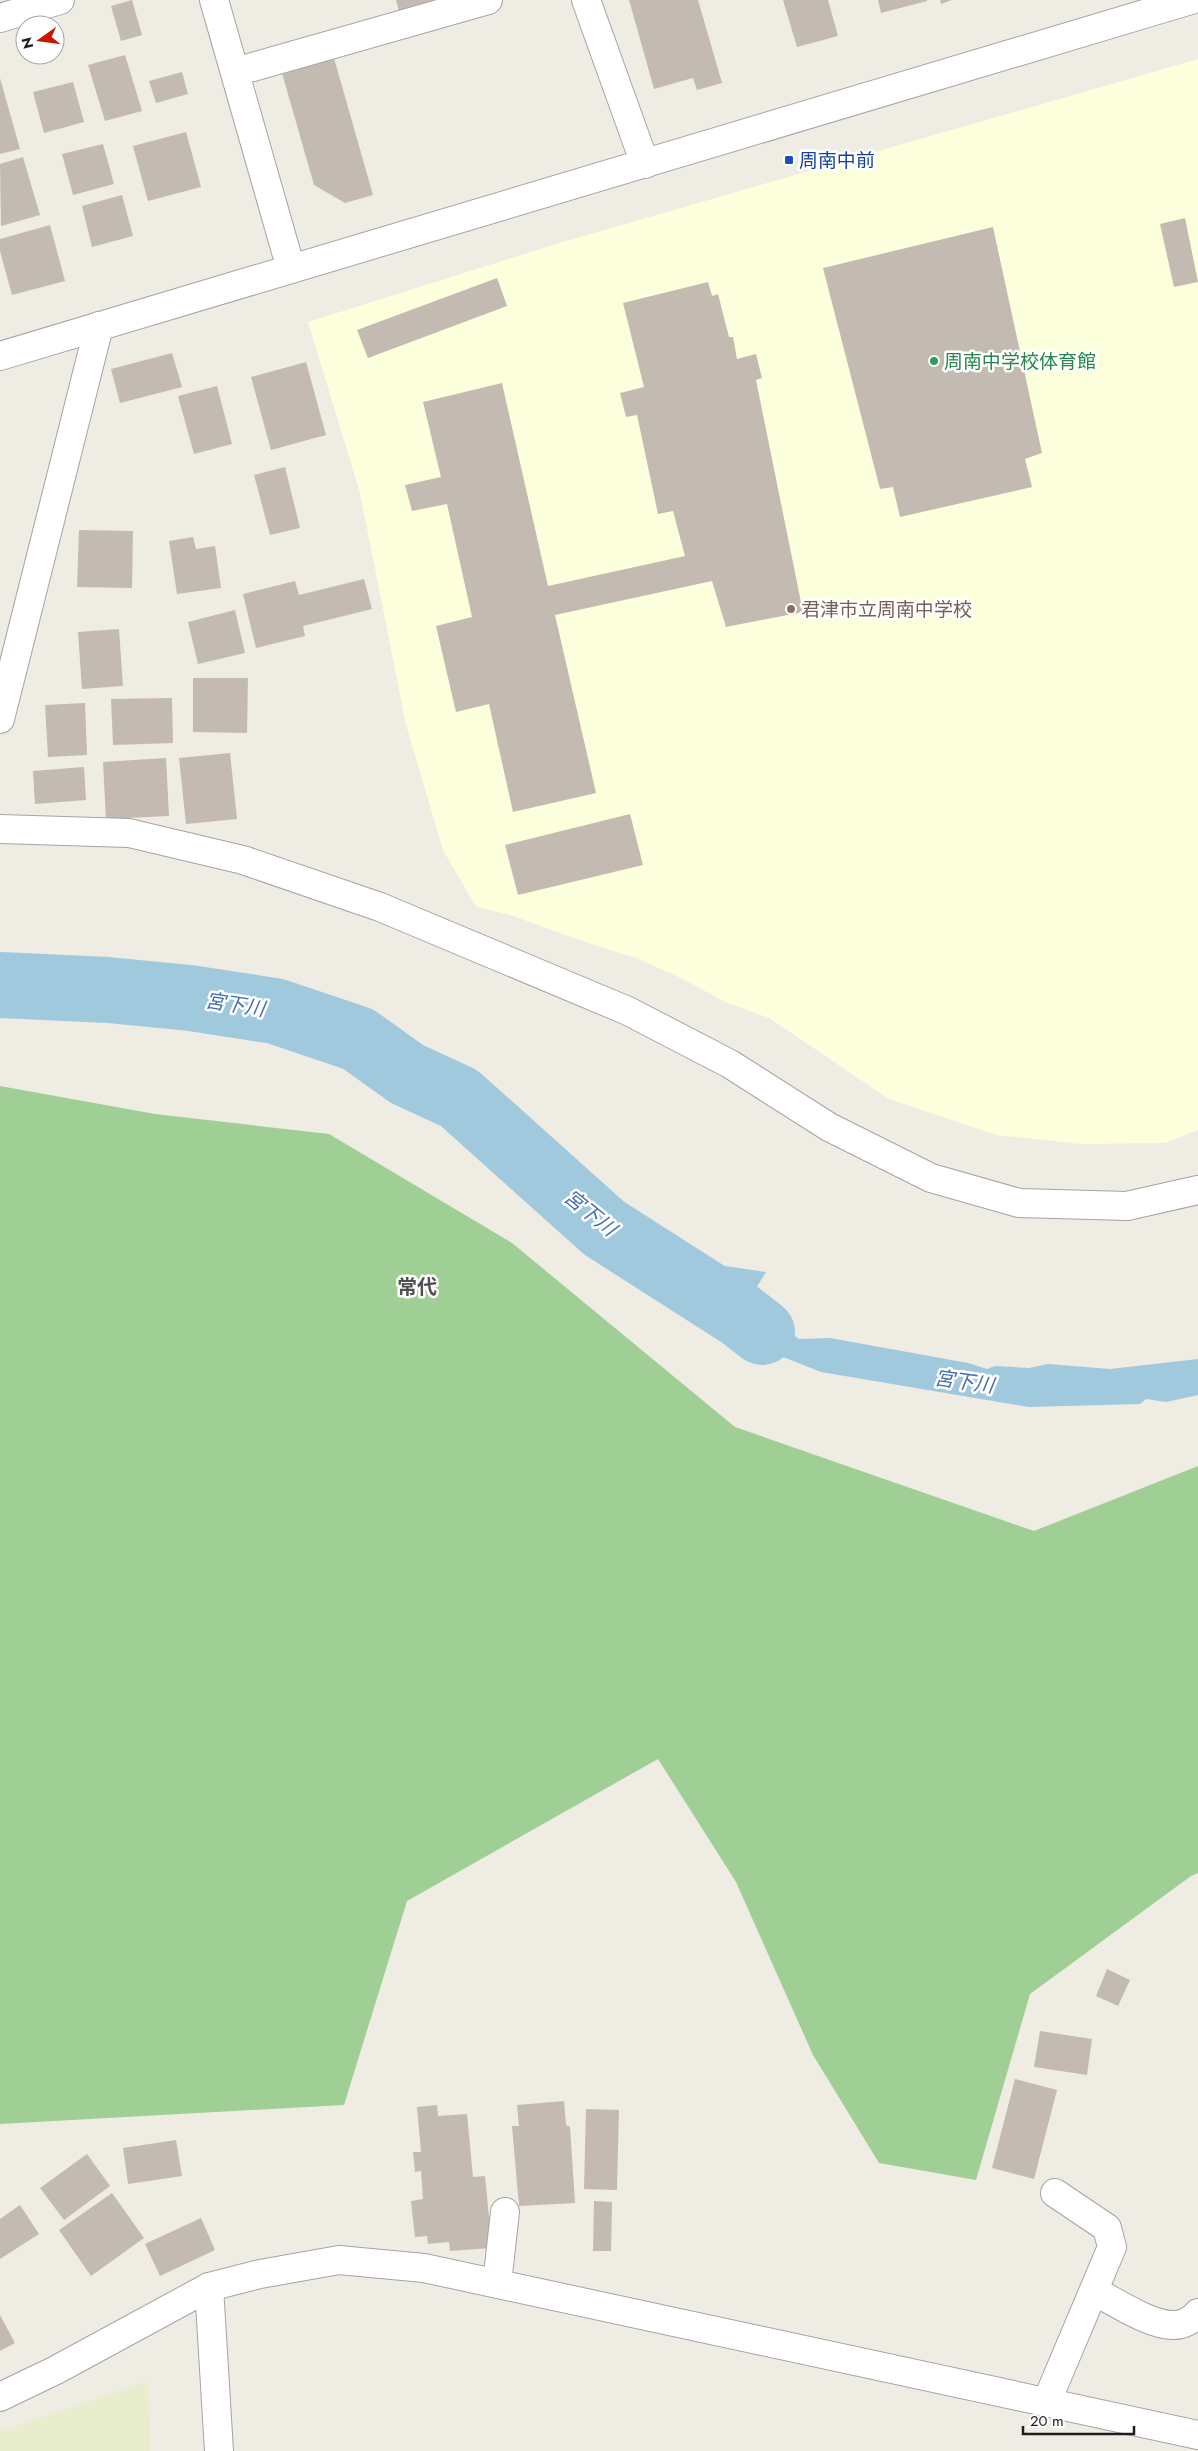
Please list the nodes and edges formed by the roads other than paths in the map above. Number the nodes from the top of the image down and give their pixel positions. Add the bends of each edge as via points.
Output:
1 (60, 0) edge
2 (214, 0) edge
3 (488, 0) edge
4 (586, 0) edge
5 (1191, 0) edge
6 (0, 18) edge
7 (235, 72) junction
8 (645, 164) junction
9 (291, 269) junction
10 (99, 326) junction
11 (0, 356) edge
12 (0, 719) edge
13 (0, 829) edge
14 (1198, 1190) edge
15 (1055, 2193) dead end
16 (504, 2212) dead end
17 (497, 2283) junction
18 (209, 2287) junction
19 (1094, 2291) junction
20 (1198, 2313) edge
21 (0, 2397) edge
22 (1047, 2401) junction
23 (1198, 2435) edge
24 (219, 2451) edge

1 - 6 street
2 - 7 street
3 - 7 street
4 - 8 street
5 - 8 street
7 - 9 street
8 - 9 street
9 - 10 street
10 - 11 street
10 - 12 street
13 - 14 street via 129,833 243,860 380,906 628,1011 730,1064 829,1127 931,1178 1020,1203 1127,1206
15 - 19 street via 1107,2228 1112,2247
16 - 17 street
17 - 18 street via 424,2268 339,2260
17 - 22 street
18 - 21 street
18 - 24 street
19 - 20 street via 1159,2323 1185,2323
19 - 22 street
22 - 23 street

